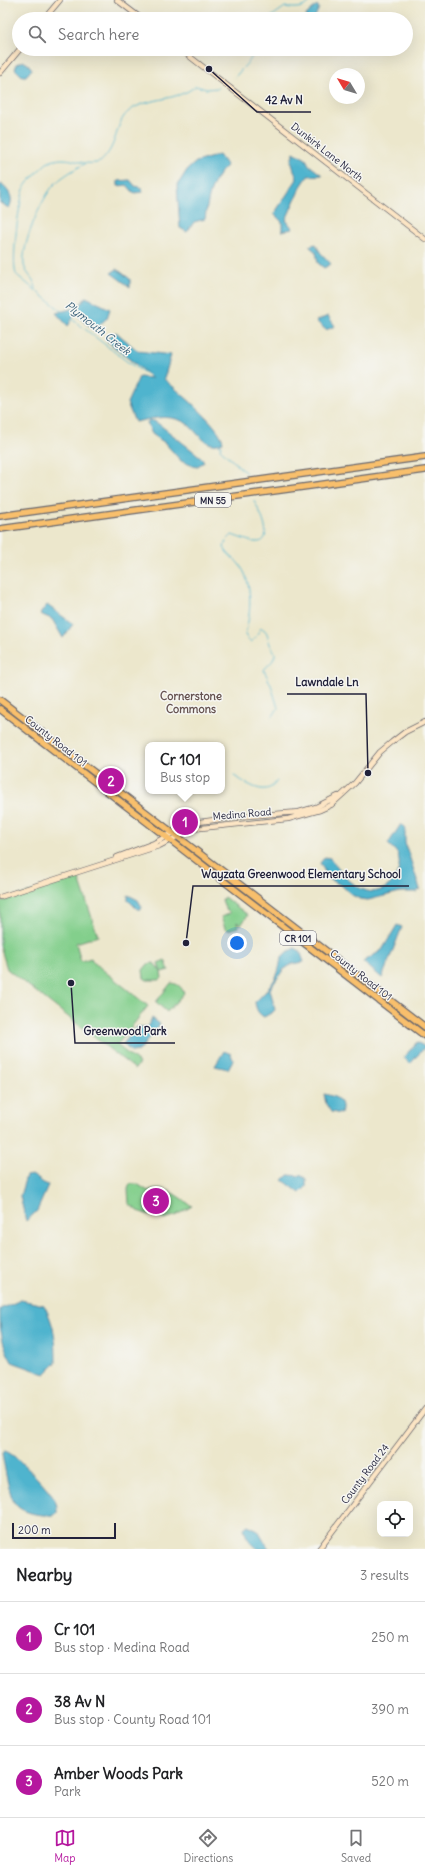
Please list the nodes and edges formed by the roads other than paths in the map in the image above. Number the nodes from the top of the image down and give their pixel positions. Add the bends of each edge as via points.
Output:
1 (60, 0) edge
2 (117, 0) edge
3 (50, 12) edge
4 (133, 12) edge
5 (14, 56) edge
6 (189, 56) edge
7 (0, 73) edge
8 (425, 239) edge
9 (425, 458) edge
10 (425, 470) edge
11 (0, 516) edge
12 (0, 529) edge
13 (0, 700) edge
14 (0, 709) edge
15 (425, 722) edge
16 (345, 793) junction
17 (173, 833) junction
18 (178, 837) junction
19 (168, 838) junction
20 (0, 897) edge
21 (425, 1027) edge
22 (425, 1036) edge
23 (425, 1409) edge
24 (319, 1549) edge

1 - 3 street
2 - 4 street
5 - 7 street
6 - 8 street, Dunkirk Lane North
9 - 11 main road, MN 55
10 - 12 main road, MN 55
13 - 17 main road, County Road 101 / CR 101
14 - 19 main road, County Road 101 / CR 101
15 - 16 street, Medina Road via 405,732 380,752
16 - 17 street, Medina Road via 300,812 196,822 185,825
16 - 18 street, Medina Road via 331,805 304,816 209,826 192,829
17 - 18 main road, County Road 101 / CR 101
17 - 19 street, Medina Road
18 - 19 street, Medina Road
18 - 21 main road, County Road 101 / CR 101
19 - 20 street, Medina Road via 147,850
19 - 22 main road, County Road 101 / CR 101
23 - 24 street, County Road 24

